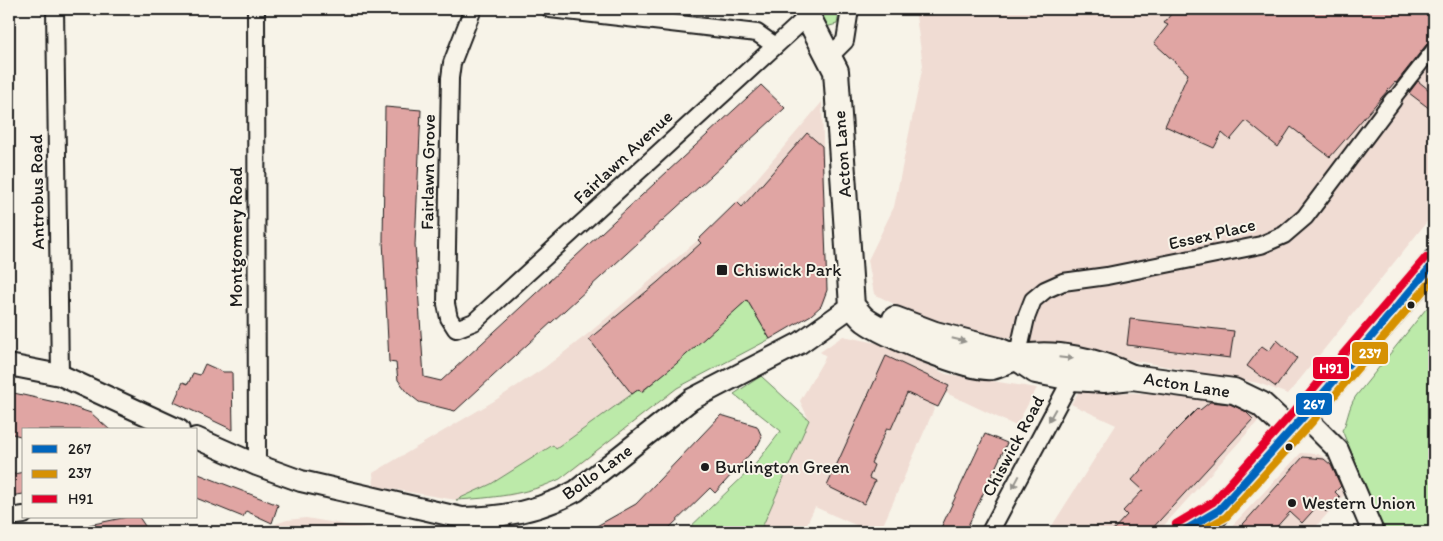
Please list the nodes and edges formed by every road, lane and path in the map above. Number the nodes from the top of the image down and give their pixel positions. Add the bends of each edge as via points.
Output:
1 (55, 9) edge
2 (256, 9) edge
3 (473, 9) edge
4 (550, 9) edge
5 (850, 9) edge
6 (806, 12) edge
7 (774, 45) junction
8 (1434, 48) edge
9 (828, 58) junction
10 (1393, 100) joint
11 (1434, 262) edge
12 (863, 312) junction
13 (465, 327) joint
14 (1017, 358) junction
15 (9, 365) edge
16 (60, 375) junction
17 (1132, 377) junction
18 (1072, 378) junction
19 (1297, 423) junction
20 (158, 425) edge
21 (171, 428) edge
22 (198, 439) edge
23 (257, 465) junction
24 (1219, 510) junction
25 (22, 515) edge
26 (9, 517) edge
27 (990, 532) edge
28 (1182, 532) edge
29 (1199, 532) edge
30 (1373, 532) edge

1 - 16 street, Antrobus Road
2 - 23 street, Montgomery Road
3 - 13 street, Fairlawn Grove via 452,63 450,78 446,304 456,329
4 - 7 street via 757,33
5 - 9 street via 845,41
6 - 7 street, Fairlawn Avenue
6 - 9 main road, Acton Lane
7 - 13 street, Fairlawn Avenue
8 - 10 street, Essex Place
9 - 12 main road, Acton Lane via 836,71
10 - 14 street, Essex Place via 1305,217 1284,234 1261,245 1064,282 1044,290 1033,300
11 - 19 main road
12 - 14 main road, Acton Lane via 909,334 998,350
12 - 23 street, Bollo Lane via 692,399 576,491 530,511 488,518 462,518 301,482
14 -> 17 main road, Acton Lane via 1041,356 1092,362
14 - 18 main road, Acton Lane via 1036,371
15 - 16 street
16 - 20 street
17 - 18 main road, Acton Lane via 1104,380
17 - 19 main road, Acton Lane via 1234,391
18 -> 27 street, Chiswick Road
19 - 24 main road
19 - 30 street via 1338,450
20 - 21 street
22 - 23 street, Bollo Lane
24 - 28 main road
24 - 29 main road
25 - 26 street

